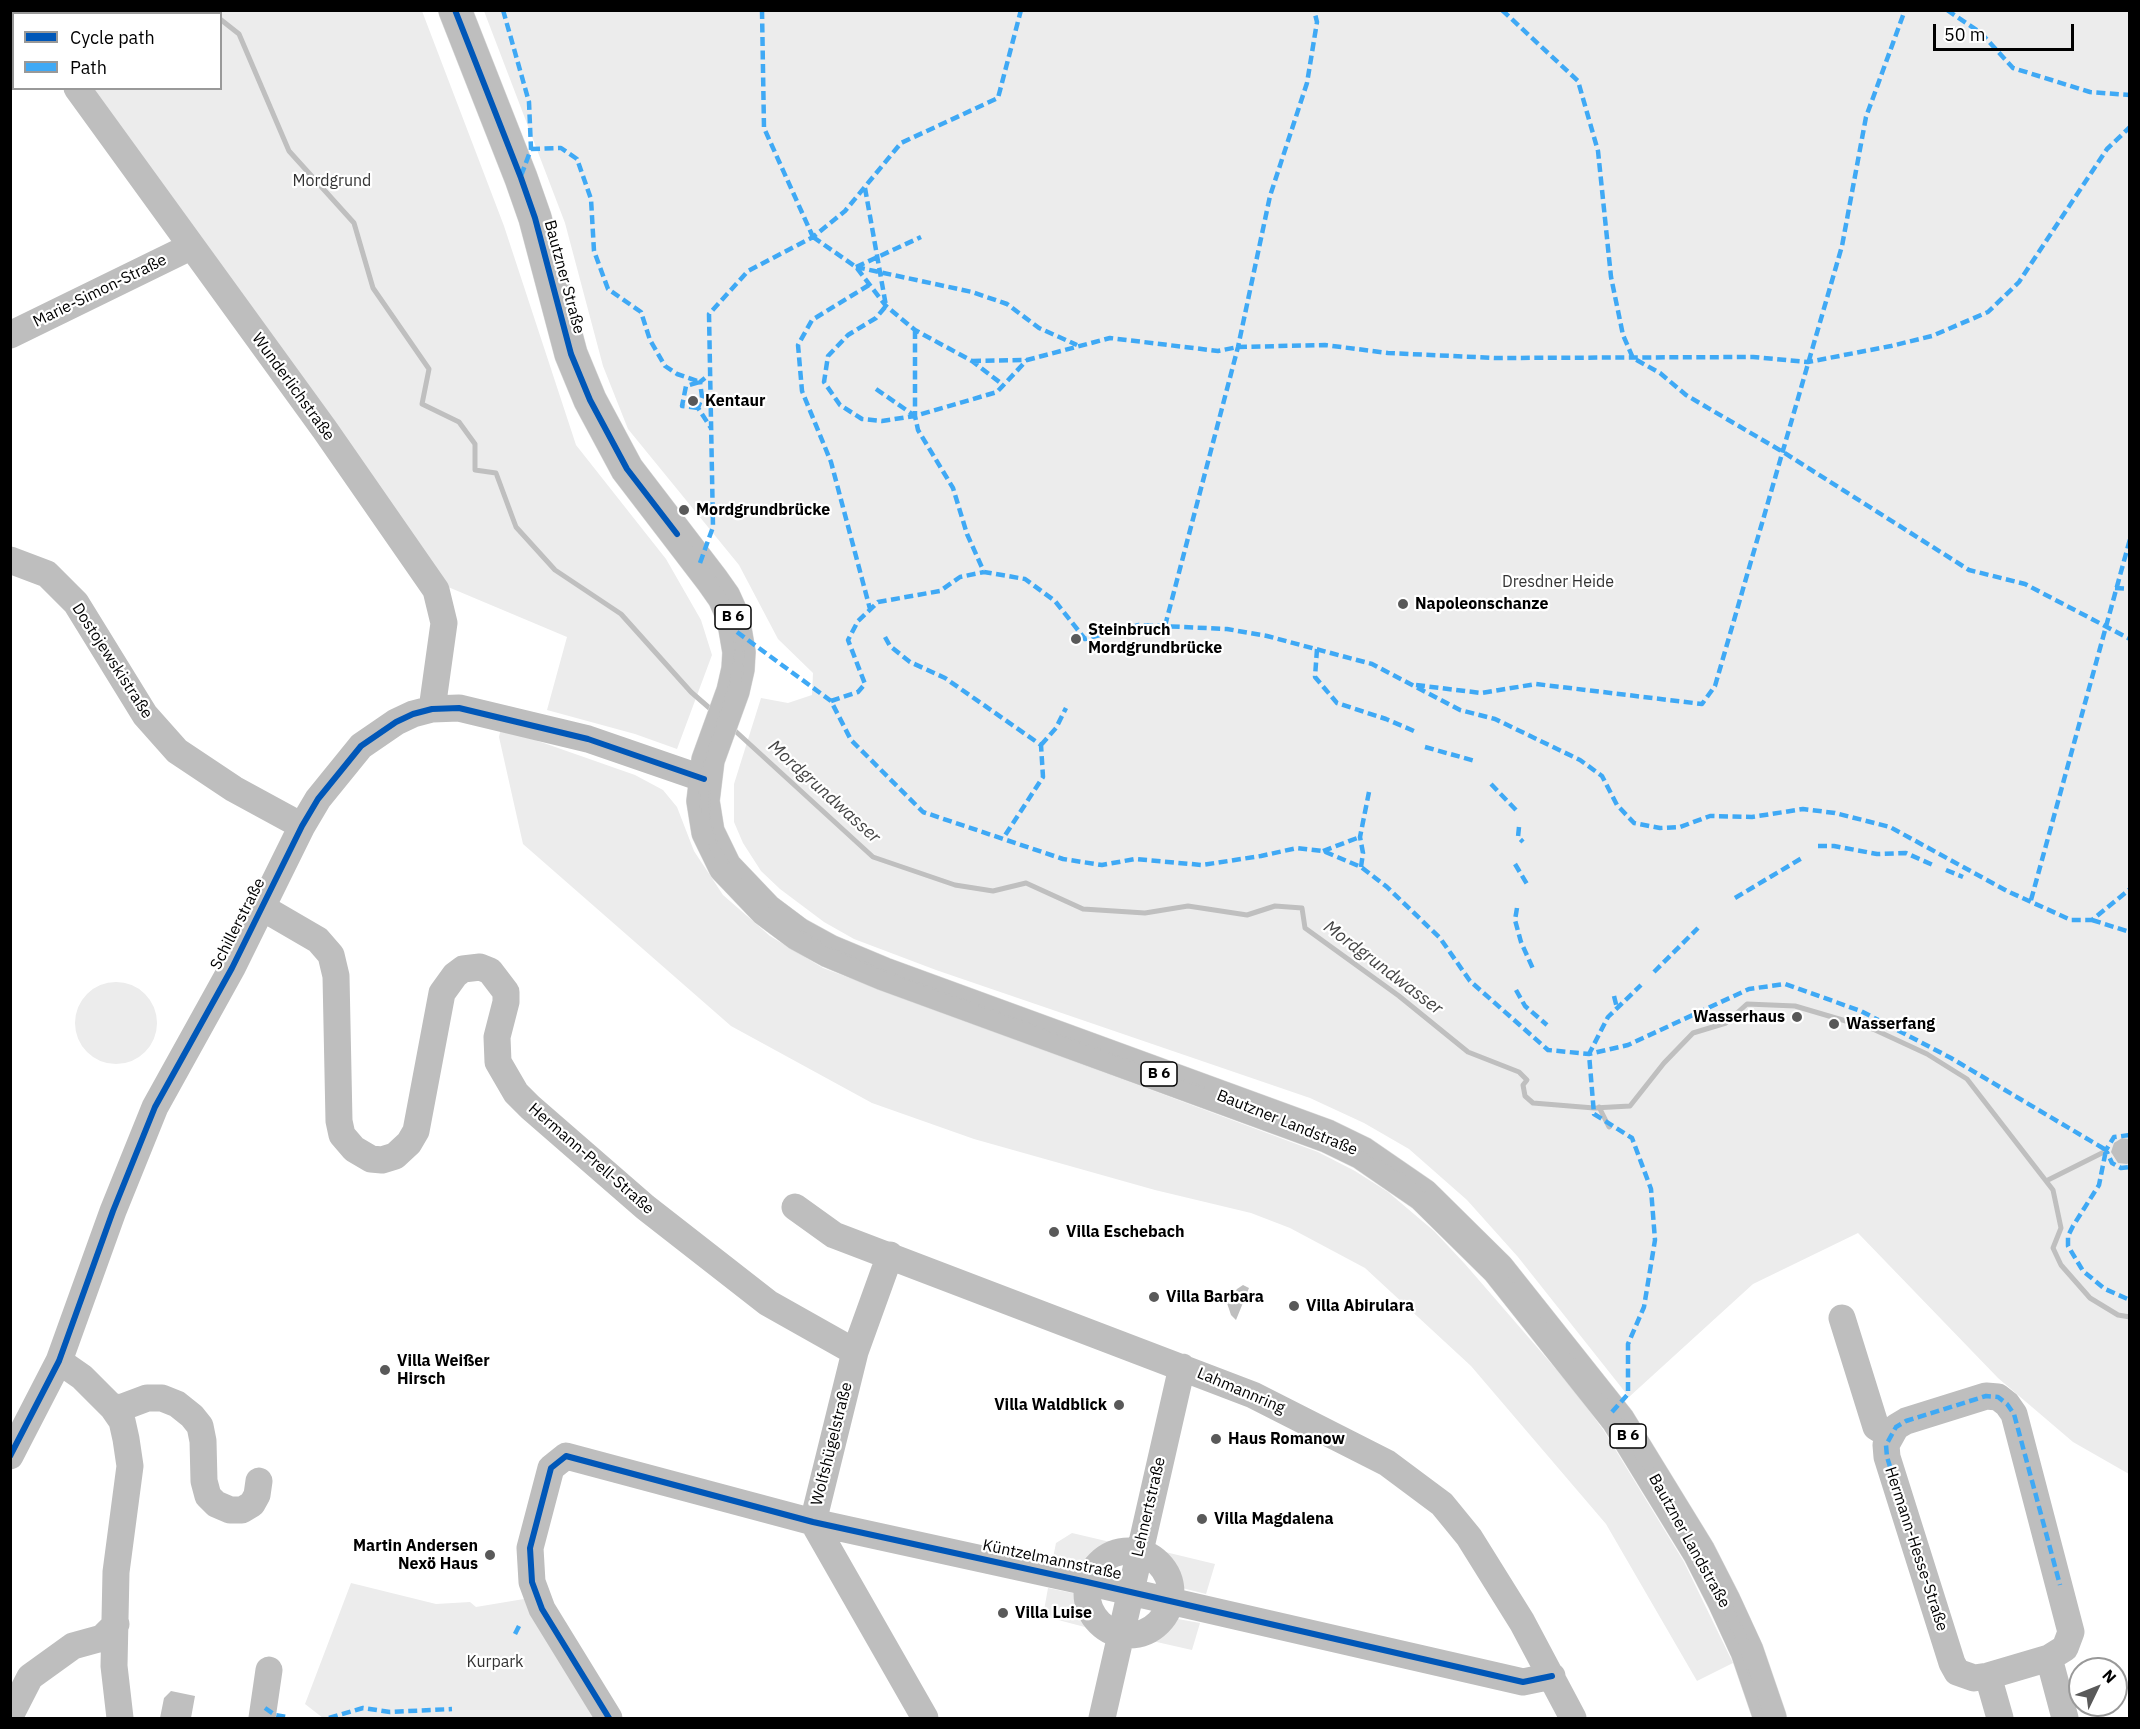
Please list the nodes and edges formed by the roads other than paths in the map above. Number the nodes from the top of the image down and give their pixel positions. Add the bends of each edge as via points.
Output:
1 (455, 10) edge
2 (78, 90) edge
3 (190, 247) junction
4 (10, 335) edge
5 (10, 560) edge
6 (432, 709) junction
7 (706, 769) junction
8 (302, 826) junction
9 (263, 908) junction
10 (795, 1207) dead end
11 (890, 1255) junction
12 (1842, 1318) dead end
13 (855, 1352) junction
14 (59, 1361) junction
15 (1182, 1366) junction
16 (113, 1408) junction
17 (1889, 1435) junction
18 (10, 1456) edge
19 (260, 1480) dead end
20 (813, 1522) junction
21 (1138, 1551) junction
22 (1087, 1582) junction
23 (1131, 1592) junction
24 (1170, 1603) junction
25 (116, 1624) junction
26 (1121, 1635) junction
27 (2049, 1658) junction
28 (269, 1671) dead end
29 (1552, 1676) junction
30 (1988, 1676) junction
31 (10, 1716) edge
32 (120, 1719) edge
33 (262, 1719) edge
34 (609, 1719) edge
35 (925, 1719) edge
36 (1102, 1719) edge
37 (1573, 1719) edge
38 (1770, 1719) edge
39 (2000, 1719) edge
40 (2065, 1719) edge

1 - 7 main road, Bautzner Straße / B 6 via 524,188 571,354 590,400 627,469 724,597 737,632 736,680
2 - 3 street, Wunderlichstraße
3 - 4 street, Marie-Simon-Straße
3 - 6 street, Wunderlichstraße via 325,430 436,590 444,623
5 - 8 street, Dostojewskistraße via 47,574 76,603 145,715 177,751 234,789
6 - 7 street, Schillerstraße via 481,711
6 - 8 street, Schillerstraße via 396,722 362,746 318,798
7 - 38 main road, Bautzner Landstraße / B 6 via 705,820 713,846 759,903 798,934 884,974 1327,1136 1362,1153 1423,1195 1498,1269 1623,1428 1724,1601 1747,1651
8 - 9 street, Schillerstraße
9 - 13 street, Hermann-Prell-Straße via 318,940 331,955 336,975 339,1121 342,1135 354,1149 371,1160 382,1160 395,1156 409,1143 416,1131 442,993 463,969 480,967 490,971 506,992 497,1037 498,1062 523,1100 592,1162 768,1303
9 - 14 street, Schillerstraße via 155,1107
10 - 11 street, Lahmannring via 834,1235
11 - 13 street, Wolfshügelstraße
11 - 15 street, Lahmannring
12 - 17 street via 1876,1426
13 - 20 street, Wolfshügelstraße
14 - 16 street via 82,1377
14 - 18 street, Schillerstraße
15 - 21 street, Lehnertstraße
15 - 29 street, Lahmannring via 1318,1426 1387,1463 1442,1504 1496,1577
16 - 19 street via 162,1398 192,1416 200,1426 208,1496 216,1504 242,1510 252,1504
16 - 25 street via 122,1422 130,1466 116,1572
17 - 27 street, Hermann-Hesse-Straße via 1906,1421 1986,1396 1998,1397 2007,1404 2014,1414 2071,1632 2065,1648
17 - 30 street, Hermann-Hesse-Straße via 1887,1457 1952,1663 1964,1676
20 - 22 street, Küntzelmannstraße
20 - 34 street, Küntzelmannstraße via 566,1456 551,1468 530,1548 532,1582 542,1609
20 - 35 street, Wolfshügelstraße
21 - 22 street via 1125,1551 1101,1560
21 - 23 street, Lehnertstraße
21 - 24 street via 1149,1555 1165,1570
22 - 23 street, Küntzelmannstraße
22 - 26 street via 1089,1609 1102,1626
23 - 24 street, Küntzelmannstraße
23 - 26 street, Lehnertstraße
24 - 26 street via 1164,1618 1152,1629 1137,1635
24 - 29 street, Küntzelmannstraße via 1523,1682
25 - 31 street via 102,1638 73,1646 30,1677
25 - 32 street via 114,1666
26 - 36 street, Lehnertstraße
27 - 30 street, Hermann-Hesse-Straße
27 - 40 street
28 - 33 street
29 - 37 street, Lahmannring
30 - 39 street

